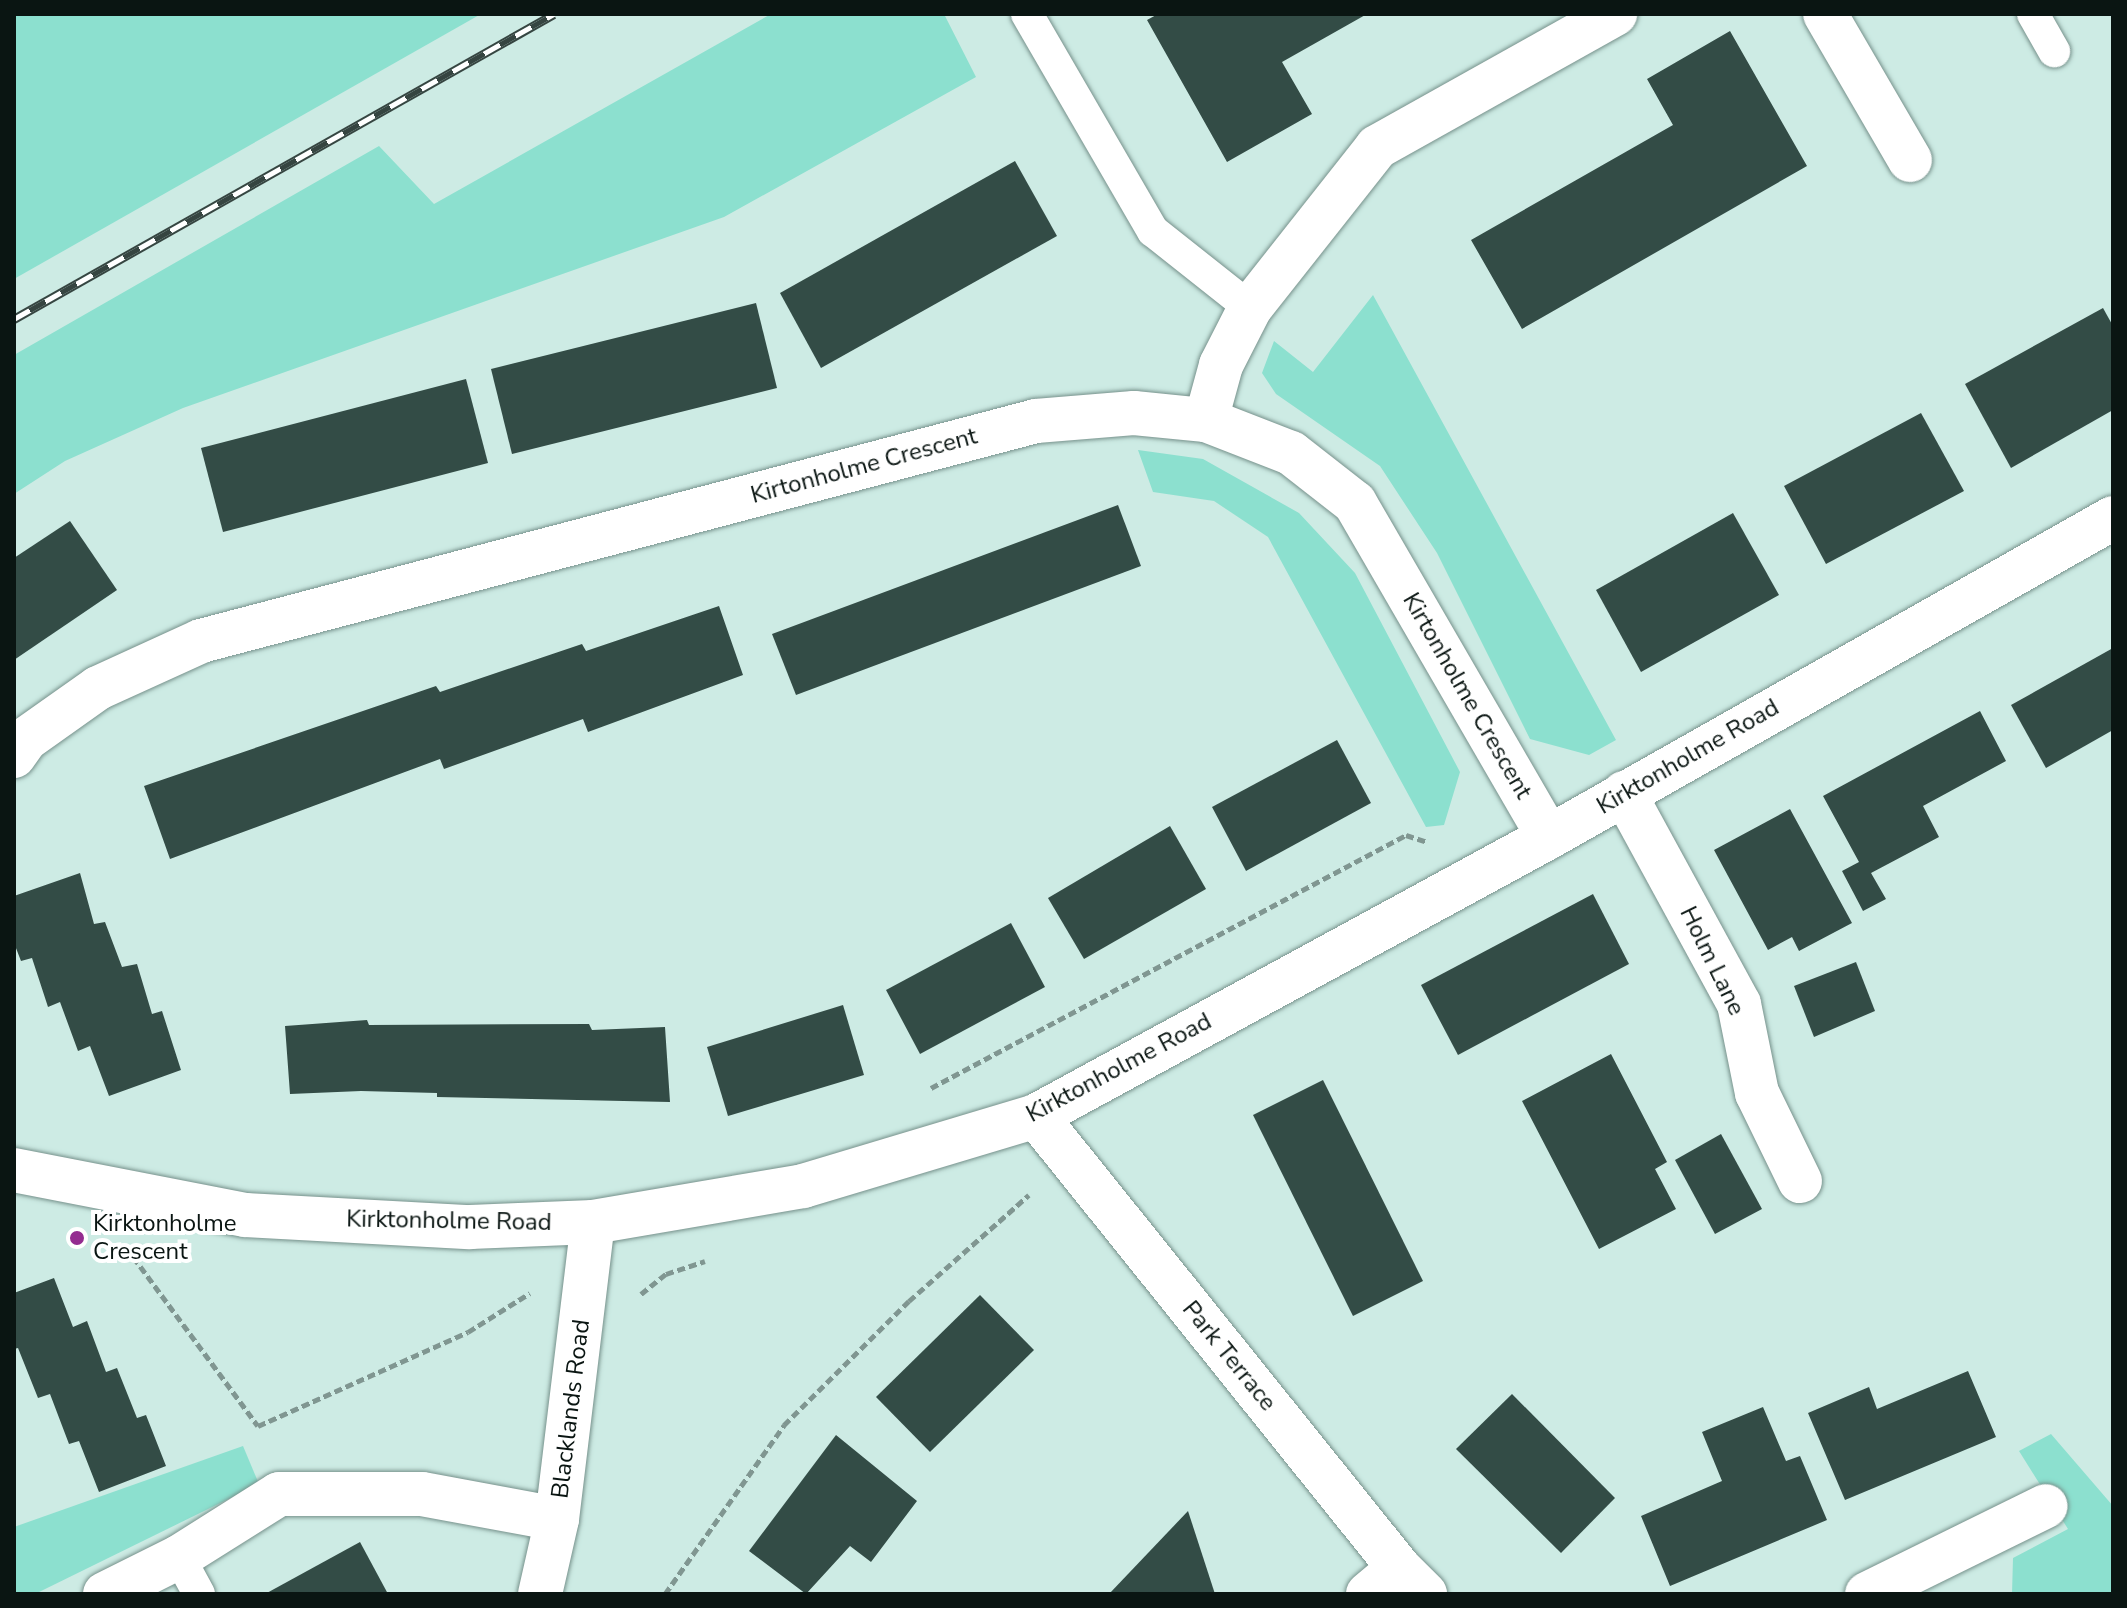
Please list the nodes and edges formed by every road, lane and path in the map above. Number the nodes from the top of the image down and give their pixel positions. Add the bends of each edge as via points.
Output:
1 (1027, 14) edge
2 (1615, 14) edge
3 (1825, 14) edge
4 (2033, 14) edge
5 (2054, 51) dead end
6 (1910, 160) dead end
7 (1250, 308) junction
8 (1206, 420) junction
9 (2113, 518) edge
10 (14, 756) edge
11 (1624, 793) junction
12 (1549, 837) junction
13 (1498, 865) junction
14 (925, 1091) dead end
15 (1036, 1116) junction
16 (1070, 1158) junction
17 (14, 1170) edge
18 (1800, 1181) dead end
19 (79, 1184) junction
20 (591, 1239) junction
21 (642, 1292) dead end
22 (2046, 1506) dead end
23 (557, 1519) junction
24 (189, 1576) edge
25 (1397, 1585) edge
26 (105, 1594) edge
27 (540, 1594) edge
28 (665, 1594) edge
29 (1867, 1594) edge

1 - 7 lane via 1153,231
2 - 7 street via 1377,147
3 - 6 street
4 - 5 lane
7 - 8 street via 1221,365
8 - 10 street, Kirtonholme Crescent via 1134,413 1036,421 201,641 98,688 26,739
8 - 12 street, Kirtonholme Crescent via 1291,453 1355,503
9 - 11 street, Kirktonholme Road
11 - 12 street, Kirktonholme Road
11 - 18 street, Holm Lane via 1739,1004 1757,1093
12 - 13 street, Kirktonholme Road
13 - 14 path via 1406,835
13 - 15 street, Kirktonholme Road
15 - 16 street, Park Terrace
15 - 20 street, Kirktonholme Road via 803,1186
16 - 25 street, Park Terrace
16 - 28 path via 909,1301 784,1425
17 - 19 street, Kirktonholme Road
19 - 20 street, Kirktonholme Road via 245,1215
19 - 20 path via 258,1426 468,1332
20 - 21 path
20 - 23 street, Blacklands Road
22 - 29 street
23 - 24 street via 422,1494 279,1494
23 - 27 street, Blacklands Road
24 - 26 street

